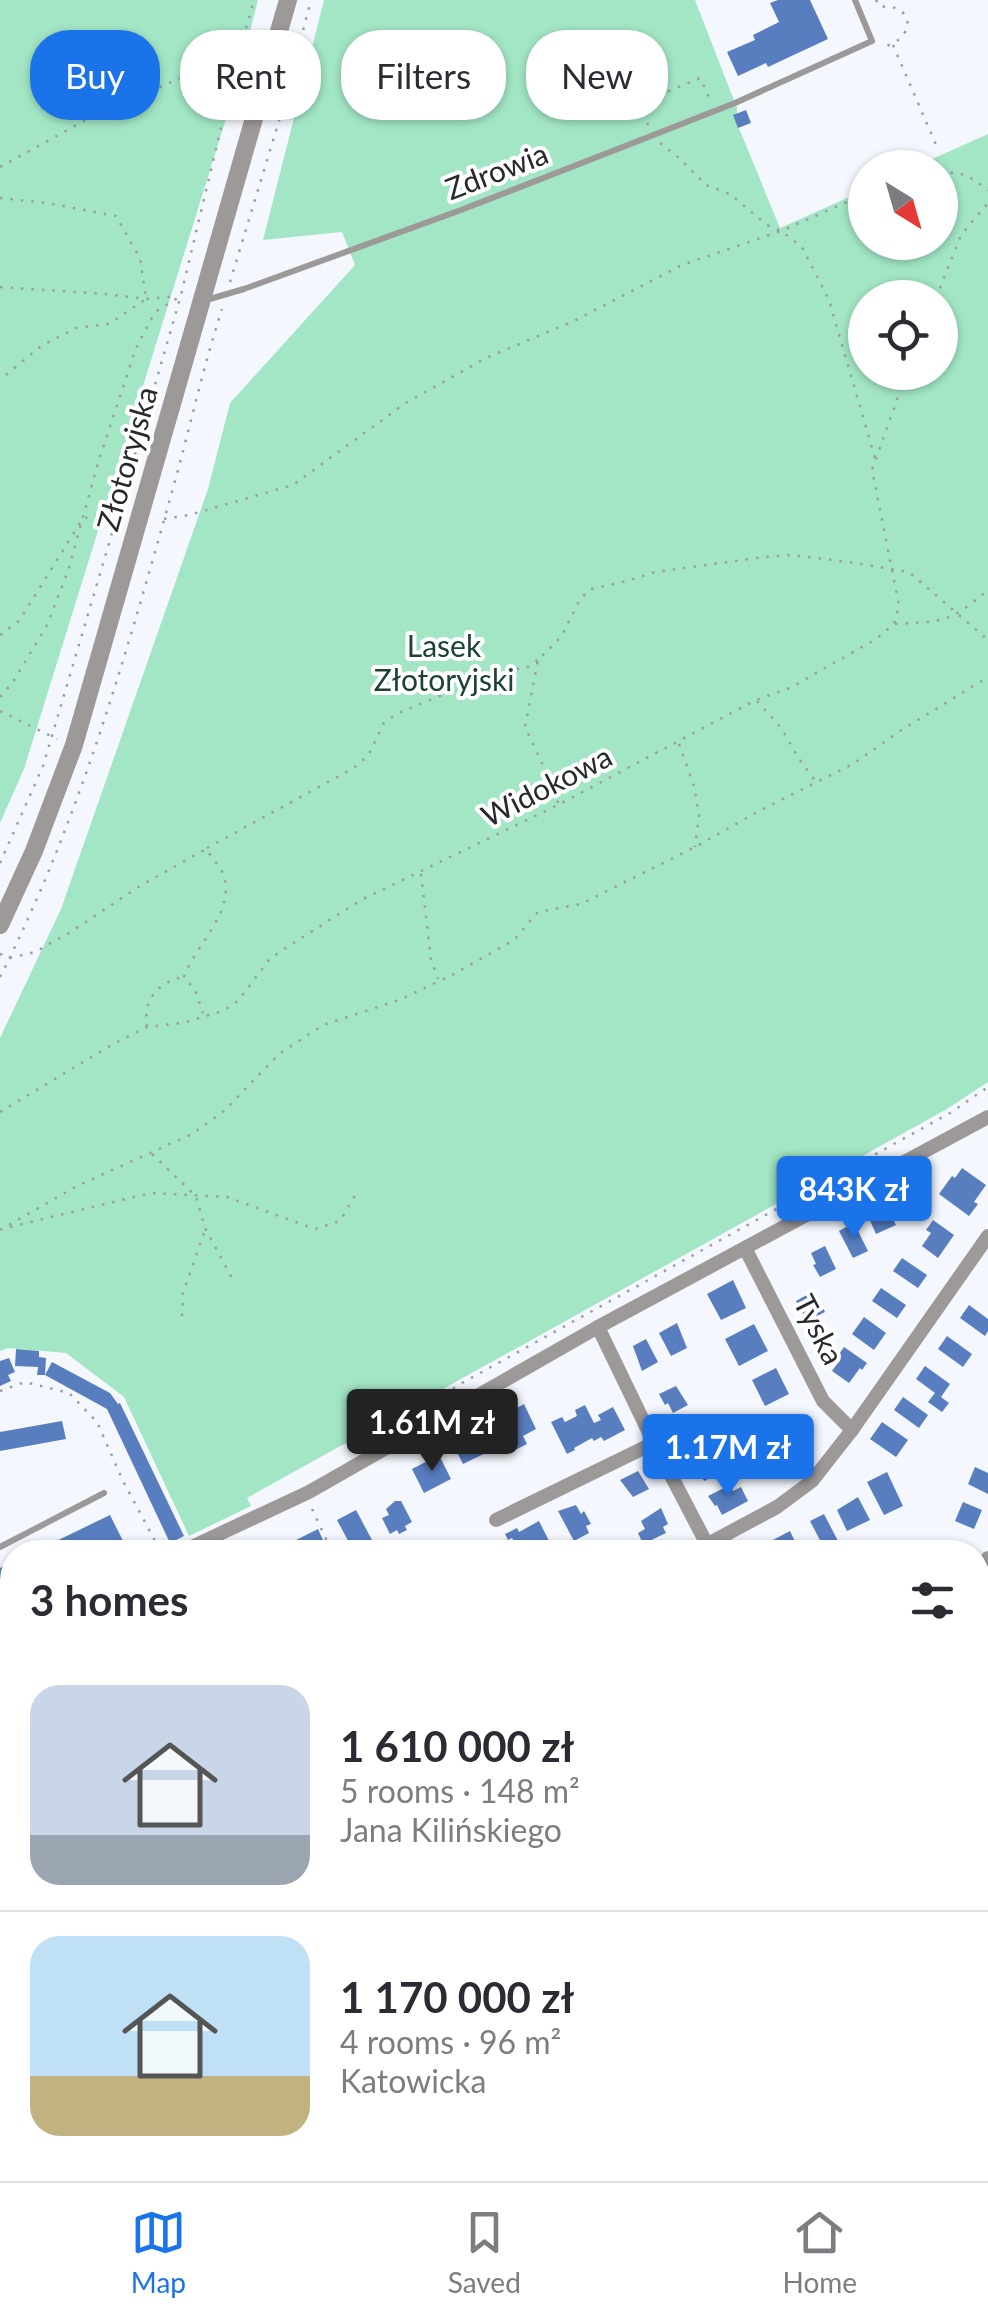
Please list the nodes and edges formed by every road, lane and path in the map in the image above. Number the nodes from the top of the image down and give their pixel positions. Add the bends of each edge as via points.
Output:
1 (254, 0) edge
2 (288, 0) edge
3 (311, 0) edge
4 (854, 0) edge
5 (246, 30) edge
6 (279, 30) edge
7 (892, 44) dead end
8 (180, 78) edge
9 (716, 110) junction
10 (223, 120) edge
11 (253, 120) edge
12 (651, 136) junction
13 (937, 147) dead end
14 (0, 167) edge
15 (958, 174) edge
16 (988, 190) edge
17 (0, 198) edge
18 (848, 201) edge
19 (988, 203) edge
20 (781, 231) junction
21 (943, 280) edge
22 (0, 287) edge
23 (182, 295) junction
24 (226, 295) junction
25 (146, 299) junction
26 (202, 302) junction
27 (0, 380) edge
28 (900, 390) edge
29 (875, 460) junction
30 (168, 504) junction
31 (143, 508) junction
32 (118, 513) junction
33 (82, 519) junction
34 (163, 520) junction
35 (892, 570) junction
36 (988, 590) edge
37 (960, 614) junction
38 (894, 624) junction
39 (0, 635) edge
40 (988, 640) edge
41 (538, 660) junction
42 (988, 677) edge
43 (0, 697) edge
44 (756, 700) junction
45 (0, 710) edge
46 (52, 737) junction
47 (678, 742) junction
48 (74, 745) junction
49 (816, 782) junction
50 (558, 804) junction
51 (695, 847) junction
52 (206, 849) junction
53 (0, 863) edge
54 (421, 872) junction
55 (0, 926) edge
56 (0, 954) edge
57 (10, 958) junction
58 (0, 977) edge
59 (184, 977) junction
60 (439, 980) junction
61 (203, 1015) junction
62 (148, 1028) junction
63 (988, 1088) edge
64 (0, 1112) edge
65 (988, 1116) edge
66 (150, 1153) junction
67 (358, 1192) dead end
68 (196, 1196) junction
69 (205, 1228) junction
70 (2, 1229) edge
71 (988, 1236) edge
72 (745, 1248) junction
73 (234, 1280) dead end
74 (182, 1316) dead end
75 (598, 1327) junction
76 (0, 1392) edge
77 (410, 1414) dead end
78 (852, 1430) junction
79 (654, 1443) junction
80 (104, 1493) dead end
81 (305, 1494) junction
82 (496, 1520) dead end
83 (13, 1540) edge
84 (155, 1540) edge
85 (207, 1540) edge
86 (326, 1540) edge
87 (705, 1540) edge
88 (722, 1540) edge

1 - 5 path
2 - 6 street, Złotoryjska
3 - 24 path
4 - 9 lane, Zdrowia via 872,41
7 - 13 path
8 - 14 path
9 - 12 lane, Zdrowia
9 - 12 path via 700,78 641,103
10 - 23 path
11 - 26 street, Złotoryjska
12 - 20 path via 706,185
12 - 24 lane, Zdrowia
15 - 16 path
17 - 25 path via 116,216 140,258
18 - 20 path
19 - 21 path via 961,235
20 - 29 path via 802,248 829,300
20 - 34 path via 682,265 486,358 404,404 293,485
22 - 25 path
23 - 25 path
23 - 26 path
23 - 32 path
23 - 33 path via 155,312 136,348
24 - 26 lane, Zdrowia
24 - 30 path
25 - 27 path via 110,324 76,328 41,346
26 - 31 street, Złotoryjska
28 - 29 path
29 - 35 path
30 - 31 path
30 - 34 path
31 - 32 path
31 - 48 street, Złotoryjska
32 - 33 path
32 - 46 path
33 - 39 path via 19,621
33 - 43 path via 47,625
34 - 57 path via 78,795
35 - 37 path via 910,572
35 - 38 path via 899,606
35 - 41 path via 791,555 655,572 591,589
36 - 37 path
37 - 38 path
37 - 40 path
38 - 44 path, Widokowa via 790,688
41 - 50 path via 525,727
41 - 52 path via 526,668 482,672 398,713 352,770
42 - 49 path
44 - 47 path, Widokowa
44 - 49 path
45 - 46 path
46 - 48 path
46 - 53 path
47 - 50 path, Widokowa
47 - 51 path via 697,801
48 - 55 street, Złotoryjska
49 - 51 path
50 - 54 path, Widokowa
51 - 60 path via 581,904 538,912 514,940
52 - 57 path via 35,952
52 - 59 path via 224,874 225,900
54 - 60 path
54 - 61 path, Widokowa via 278,952 238,1001
56 - 57 path
57 - 58 path
59 - 61 path
59 - 62 path via 150,998
60 - 66 path via 323,1025 279,1054 224,1111
61 - 62 path, Widokowa
62 - 64 path, Widokowa
63 - 77 path
65 - 72 street
66 - 68 path
66 - 70 path
67 - 68 path via 340,1221 315,1229 226,1197
68 - 69 path
68 - 70 path via 151,1194
69 - 73 path
69 - 74 path via 182,1293
71 - 78 street
72 - 75 street
72 - 78 street, Tyska via 823,1401
75 - 79 street
75 - 81 street
76 - 84 path via 25,1382 68,1392 97,1422
78 - 88 street via 812,1481
79 - 82 street
79 - 87 street
80 - 83 lane
81 - 85 street
81 - 86 path

